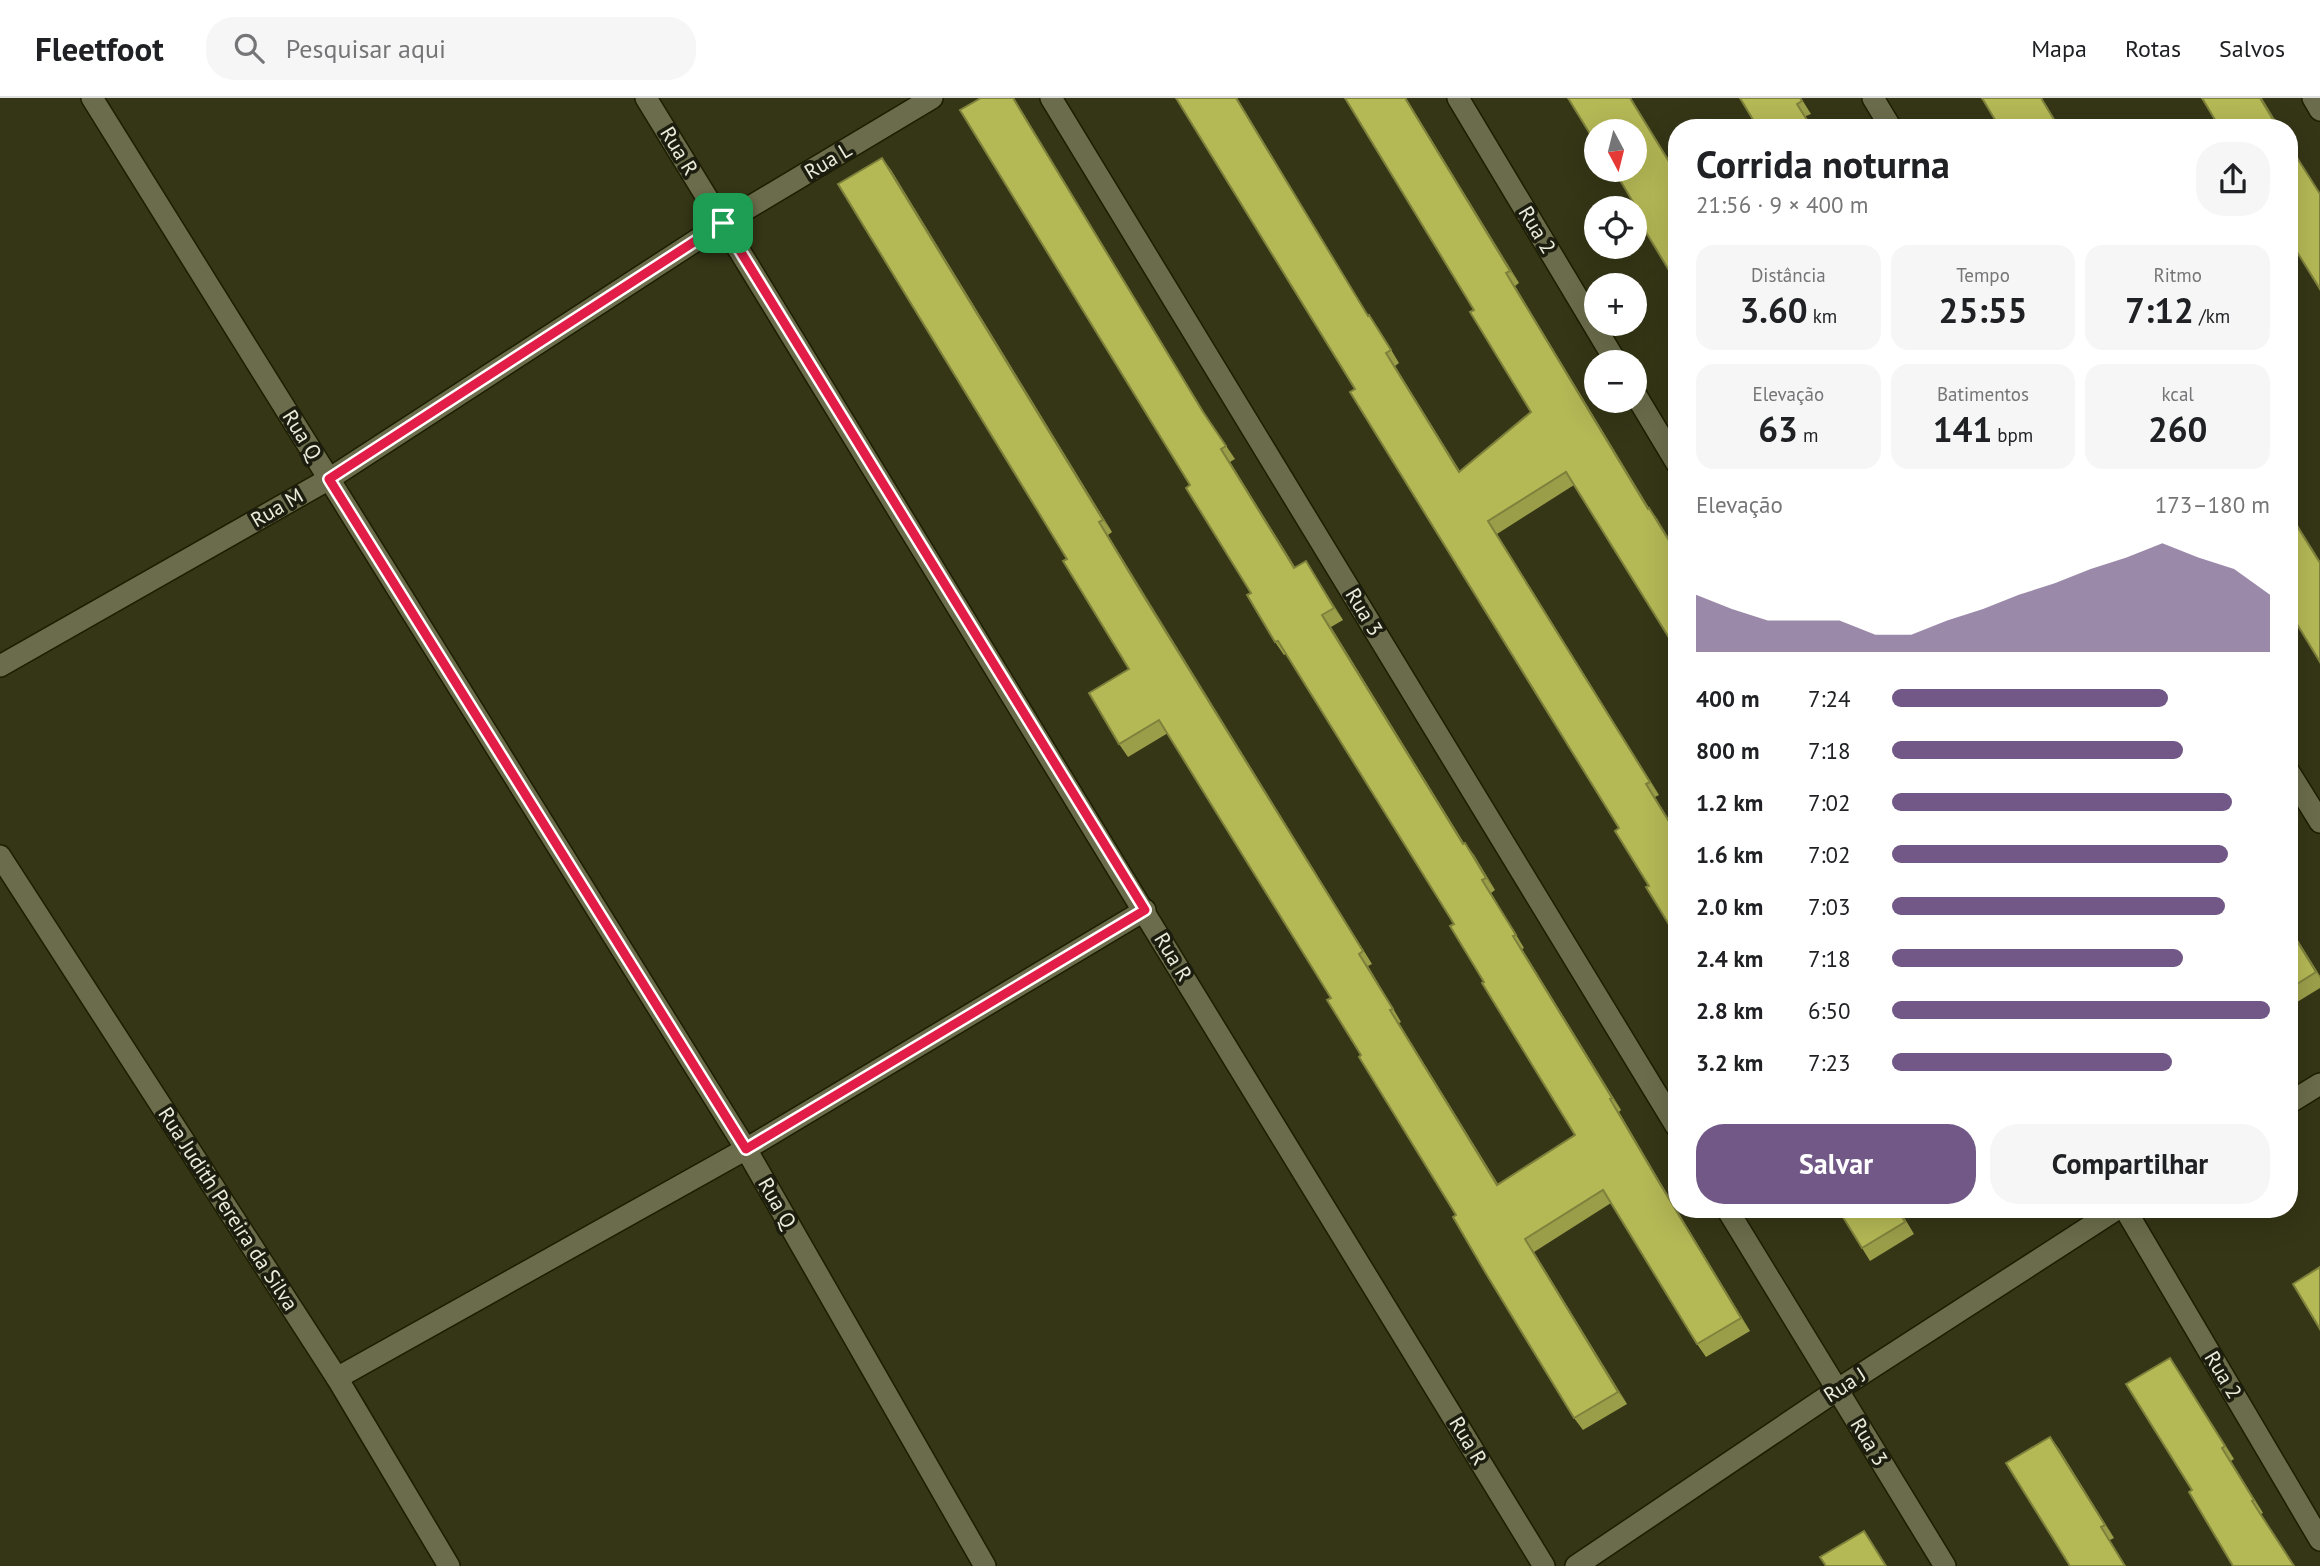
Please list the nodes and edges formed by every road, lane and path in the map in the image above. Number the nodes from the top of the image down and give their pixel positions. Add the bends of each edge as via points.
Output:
1 (92, 98) edge
2 (646, 98) edge
3 (932, 98) edge
4 (1051, 98) edge
5 (1458, 98) edge
6 (1872, 98) edge
7 (2313, 98) edge
8 (2320, 110) edge
9 (1885, 119) edge
10 (723, 223) junction
11 (1609, 350) edge
12 (1647, 413) edge
13 (1668, 449) edge
14 (329, 479) junction
15 (0, 666) edge
16 (2298, 787) edge
17 (2320, 822) edge
18 (0, 856) edge
19 (1145, 910) junction
20 (2320, 1084) edge
21 (2298, 1097) edge
22 (1668, 1113) edge
23 (746, 1149) junction
24 (1732, 1218) edge
25 (2103, 1218) edge
26 (2130, 1218) edge
27 (337, 1378) junction
28 (1837, 1390) junction
29 (2320, 1540) edge
30 (449, 1566) edge
31 (985, 1566) edge
32 (1544, 1566) edge
33 (1576, 1566) edge
34 (1945, 1566) edge

1 - 14 street, Rua Q
2 - 10 street, Rua R
3 - 10 street, Rua L
4 - 22 street, Rua 3
5 - 11 street, Rua 2
6 - 9 street
7 - 8 street
10 - 14 street, Rua M
10 - 19 street, Rua R
12 - 13 street
14 - 15 street, Rua M
14 - 23 street, Rua Q
16 - 17 street
18 - 27 street, Rua Judith Pereira da Silva
19 - 23 street
19 - 32 street, Rua R
20 - 21 street
23 - 27 street
23 - 31 street, Rua Q
24 - 28 street, Rua 3
25 - 28 street, Rua J
26 - 29 street, Rua 2
27 - 30 street, Rua Judith Pereira da Silva
28 - 33 street, Rua J
28 - 34 street, Rua 3

